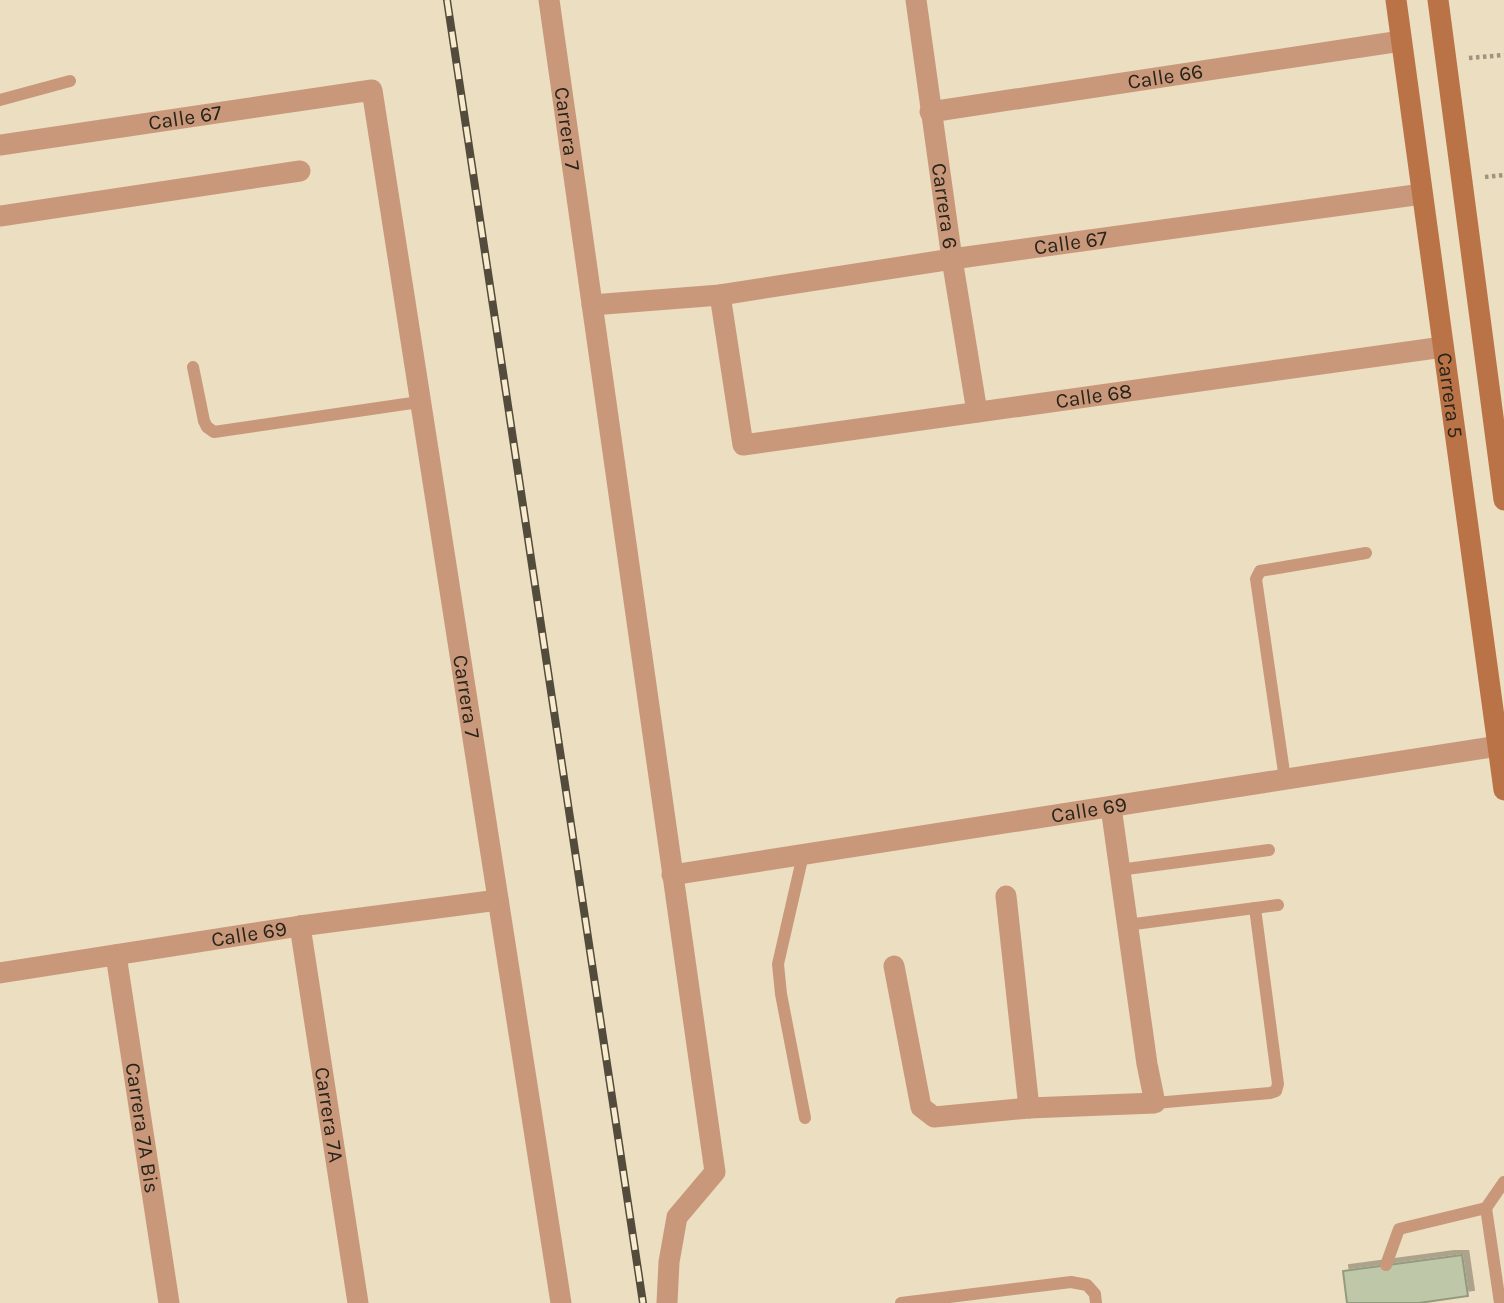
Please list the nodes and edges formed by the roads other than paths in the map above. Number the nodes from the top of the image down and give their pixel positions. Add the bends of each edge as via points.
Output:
1 (549, 0) edge
2 (916, 0) edge
3 (1396, 0) edge
4 (1438, 0) edge
5 (1401, 41) junction
6 (70, 81) dead end
7 (372, 90) joint
8 (0, 100) edge
9 (930, 112) junction
10 (0, 145) edge
11 (300, 171) dead end
12 (1422, 194) junction
13 (0, 216) edge
14 (952, 258) junction
15 (720, 295) junction
16 (592, 305) junction
17 (1443, 347) junction
18 (193, 367) dead end
19 (419, 402) junction
20 (977, 412) junction
21 (1504, 500) edge
22 (1366, 553) dead end
23 (1501, 746) edge
24 (1285, 779) junction
25 (1504, 790) edge
26 (1111, 807) junction
27 (1269, 850) dead end
28 (803, 855) junction
29 (1119, 870) junction
30 (672, 875) junction
31 (1006, 896) dead end
32 (498, 900) junction
33 (1278, 905) dead end
34 (1255, 908) junction
35 (1127, 925) junction
36 (300, 926) junction
37 (116, 954) junction
38 (894, 966) dead end
39 (0, 973) edge
40 (1155, 1102) junction
41 (1029, 1108) junction
42 (805, 1118) dead end
43 (1504, 1182) edge
44 (1486, 1208) junction
45 (1386, 1265) dead end
46 (169, 1303) edge
47 (358, 1303) edge
48 (561, 1303) edge
49 (667, 1303) edge
50 (901, 1303) edge
51 (1096, 1303) edge
52 (1500, 1303) edge

1 - 16 street, Carrera 7
2 - 9 street, Carrera 6
3 - 5 main road, Carrera 5
4 - 21 main road, Carrera 5
5 - 9 street, Calle 66
5 - 12 main road, Carrera 5
6 - 8 lane
7 - 10 street, Calle 67
7 - 19 street, Carrera 7
9 - 14 street, Carrera 6
11 - 13 street
12 - 14 street, Calle 67
12 - 17 main road, Carrera 5
14 - 15 street, Calle 67
14 - 20 street, Carrera 6
15 - 16 street, Calle 67
15 - 20 street, Calle 68 via 743,445
16 - 30 street, Carrera 7
17 - 20 street, Calle 68
17 - 23 main road, Carrera 5
18 - 19 lane via 204,421 214,432
19 - 32 street, Carrera 7
22 - 24 lane via 1260,571 1256,579
23 - 24 street, Calle 69
23 - 25 main road, Carrera 5
24 - 26 street, Calle 69
26 - 28 street, Calle 69
26 - 29 street
27 - 29 lane
28 - 30 street, Calle 69
28 - 42 lane via 778,964
29 - 35 street
30 - 49 street, Carrera 7 via 715,1172 677,1217
31 - 41 street
32 - 36 street, Calle 69
32 - 48 street, Carrera 7
33 - 34 lane
34 - 35 lane
34 - 40 lane via 1276,1091
35 - 40 street
36 - 37 street, Calle 69
36 - 47 street, Carrera 7A
37 - 39 street, Calle 69
37 - 46 street, Carrera 7A Bis
38 - 41 street via 921,1107 926,1113 934,1117
40 - 41 street
43 - 44 lane
44 - 45 lane via 1399,1228
44 - 52 lane
50 - 51 lane via 1071,1282 1087,1285

